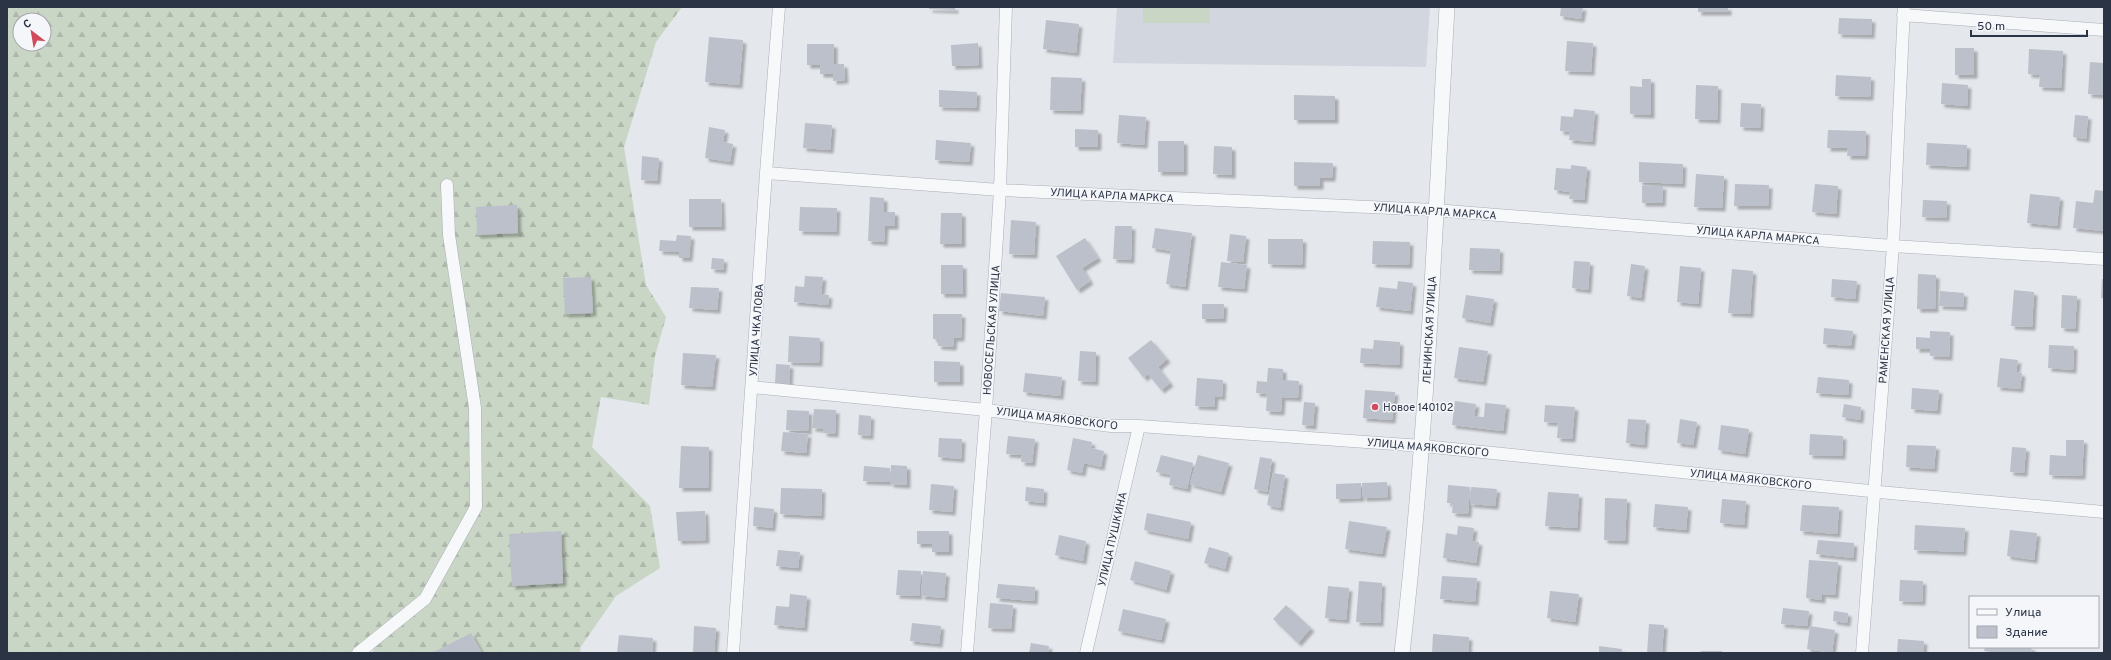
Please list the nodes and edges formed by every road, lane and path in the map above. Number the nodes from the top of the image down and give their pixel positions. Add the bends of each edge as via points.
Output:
1 (779, 7) edge
2 (1006, 7) edge
3 (1447, 7) edge
4 (1904, 11) edge
5 (2104, 30) edge
6 (766, 172) junction
7 (447, 185) dead end
8 (1000, 190) junction
9 (1435, 210) junction
10 (1893, 246) junction
11 (2104, 259) edge
12 (752, 387) junction
13 (986, 410) junction
14 (1139, 426) junction
15 (1423, 446) junction
16 (1874, 491) junction
17 (2104, 512) edge
18 (358, 653) edge
19 (733, 653) edge
20 (968, 653) edge
21 (1086, 653) edge
22 (1402, 653) edge
23 (1862, 653) edge

1 - 6 street, УЛИЦА ЧКАЛОВА
2 - 8 street, НОВОСЕЛЬСКАЯ УЛИЦА
3 - 9 street, ЛЕНИНСКАЯ УЛИЦА
4 - 5 street
4 - 10 street, РАМЕНСКАЯ УЛИЦА
6 - 8 street, УЛИЦА КАРЛА МАРКСА
6 - 12 street, УЛИЦА ЧКАЛОВА
7 - 18 street via 449,235 475,408 476,507 425,598
8 - 9 street, УЛИЦА КАРЛА МАРКСА
8 - 13 street, НОВОСЕЛЬСКАЯ УЛИЦА
9 - 10 street, УЛИЦА КАРЛА МАРКСА
9 - 15 street, ЛЕНИНСКАЯ УЛИЦА
10 - 11 street, УЛИЦА КАРЛА МАРКСА
10 - 16 street, РАМЕНСКАЯ УЛИЦА
12 - 13 street, УЛИЦА МАЯКОВСКОГО
12 - 19 street, УЛИЦА ЧКАЛОВА
13 - 14 street, УЛИЦА МАЯКОВСКОГО via 1111,426
13 - 20 street, НОВОСЕЛЬСКАЯ УЛИЦА
14 - 15 street, УЛИЦА МАЯКОВСКОГО
14 - 21 street, УЛИЦА ПУШКИНА
15 - 16 street, УЛИЦА МАЯКОВСКОГО
15 - 22 street, ЛЕНИНСКАЯ УЛИЦА
16 - 17 street, УЛИЦА МАЯКОВСКОГО
16 - 23 street, РАМЕНСКАЯ УЛИЦА

